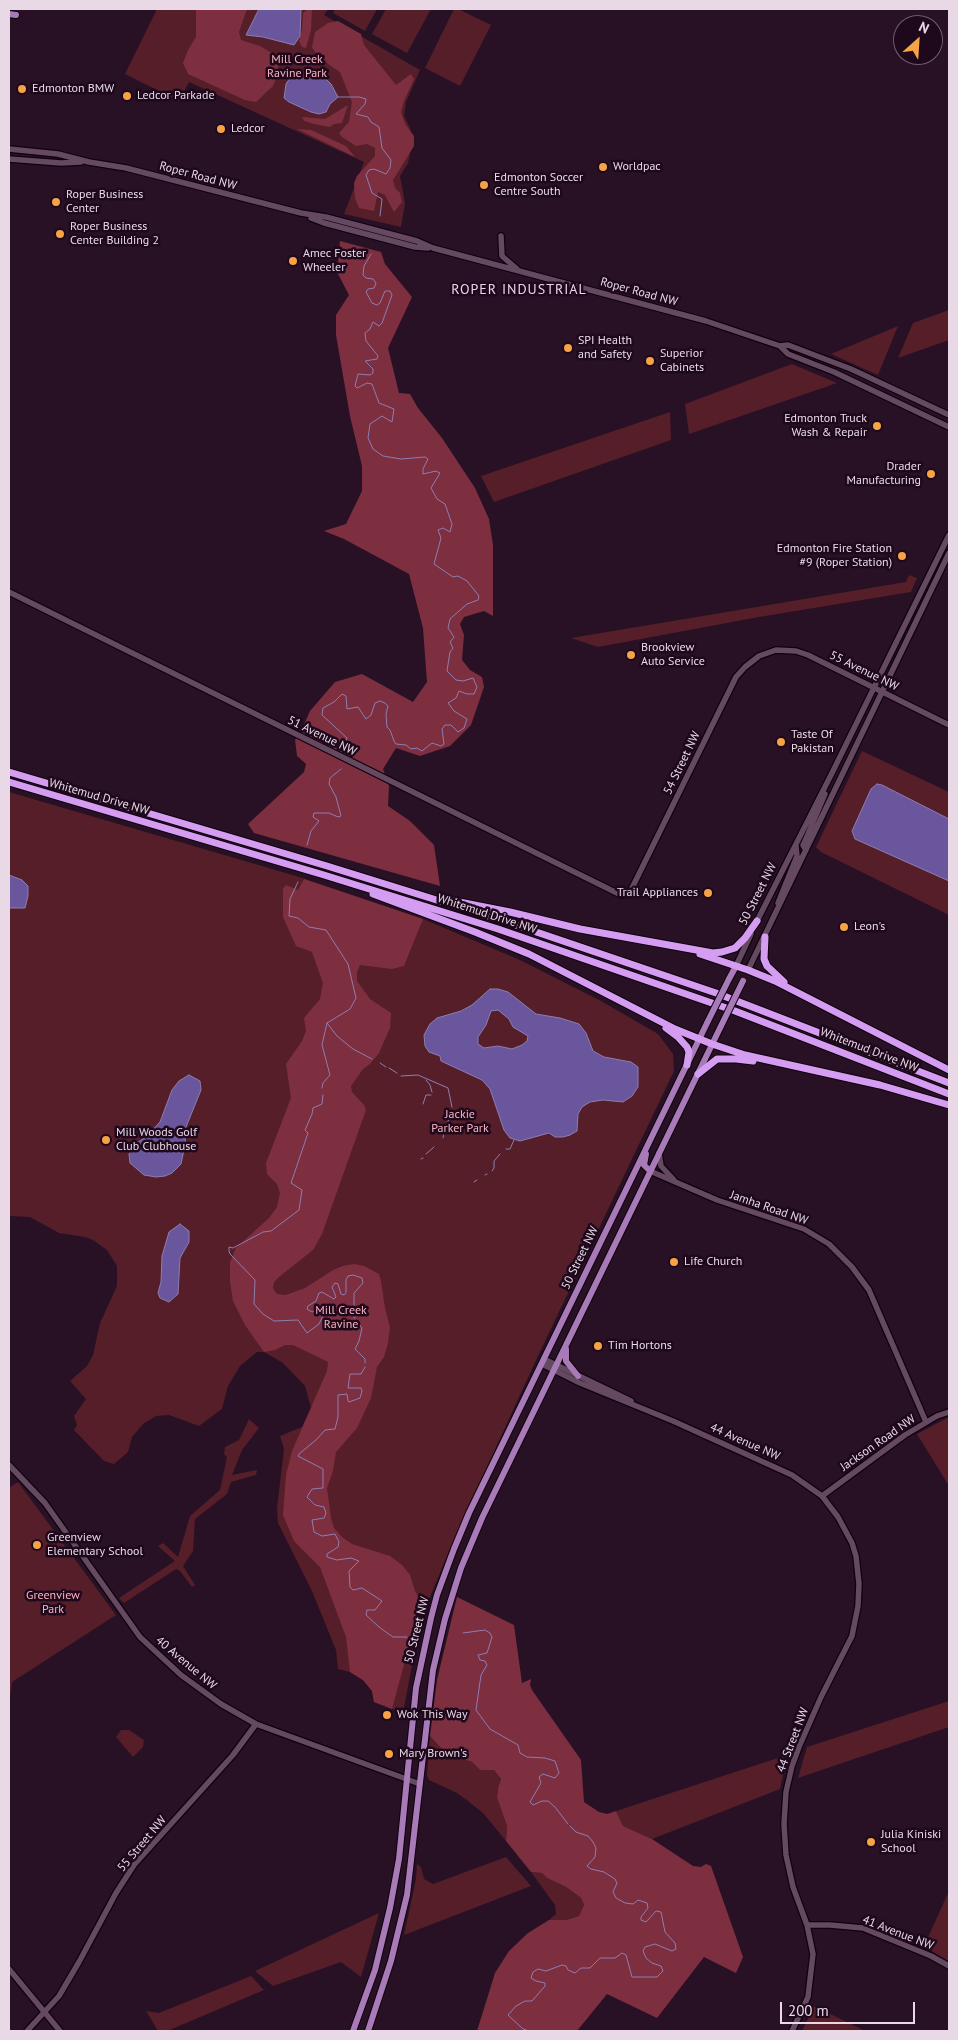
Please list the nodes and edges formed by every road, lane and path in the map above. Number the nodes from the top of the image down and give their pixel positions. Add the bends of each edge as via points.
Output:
1 (9, 149) edge
2 (9, 159) edge
3 (89, 162) junction
4 (501, 236) dead end
5 (521, 271) junction
6 (780, 346) junction
7 (949, 415) edge
8 (949, 427) edge
9 (949, 535) edge
10 (949, 553) edge
11 (9, 592) edge
12 (767, 652) joint
13 (874, 688) junction
14 (882, 692) junction
15 (949, 724) edge
16 (9, 772) edge
17 (832, 774) junction
18 (9, 782) edge
19 (796, 846) junction
20 (806, 850) junction
21 (324, 875) junction
22 (420, 894) junction
23 (627, 894) joint
24 (775, 914) junction
25 (757, 921) junction
26 (765, 937) junction
27 (678, 948) junction
28 (736, 966) junction
29 (748, 970) junction
30 (794, 990) junction
31 (647, 1014) junction
32 (700, 1039) junction
33 (712, 1044) junction
34 (687, 1065) junction
35 (783, 1065) junction
36 (949, 1070) edge
37 (698, 1074) junction
38 (949, 1083) edge
39 (949, 1094) edge
40 (949, 1104) edge
41 (648, 1145) junction
42 (659, 1154) junction
43 (650, 1172) junction
44 (676, 1181) junction
45 (567, 1343) junction
46 (543, 1361) junction
47 (555, 1368) junction
48 (578, 1376) junction
49 (949, 1412) edge
50 (655, 1414) junction
51 (926, 1422) junction
52 (9, 1465) edge
53 (822, 1496) junction
54 (256, 1724) junction
55 (406, 1779) junction
56 (420, 1784) junction
57 (807, 1925) junction
58 (949, 1966) edge
59 (9, 1969) edge
60 (44, 2014) junction
61 (27, 2031) edge
62 (60, 2031) edge
63 (353, 2031) edge
64 (368, 2031) edge
65 (792, 2031) edge

1 - 3 street, Roper Road NW via 58,154
2 - 3 street, Roper Road NW
3 - 5 street, Roper Road NW via 301,214 326,217
4 - 5 street via 502,256
5 - 6 street, Roper Road NW via 706,321
6 - 7 street, Roper Road NW via 788,345 859,372
6 - 8 street, Roper Road NW via 788,354
9 - 13 street, 50 Street NW
10 - 14 street, 50 Street NW
11 - 23 street, 51 Avenue NW via 602,886 621,895
12 - 13 street, 55 Avenue NW via 786,650 808,654
12 - 23 street, 54 Street NW via 747,664 736,677 634,886
13 - 14 street, 55 Avenue NW
13 - 17 street, 50 Street NW
14 - 15 street, 55 Avenue NW
14 - 20 street, 50 Street NW
16 - 22 highway, Whitemud Drive NW
17 - 19 street, 50 Street NW
17 - 20 street via 804,841
18 - 21 highway, Whitemud Drive NW
19 - 24 street via 796,856
19 - 25 street, 50 Street NW
20 - 24 street, 50 Street NW
21 - 31 highway via 514,947
21 - 39 highway, Whitemud Drive NW via 646,979
22 - 27 highway
22 - 38 highway, Whitemud Drive NW via 716,993
24 - 26 street, 50 Street NW
25 - 27 highway via 745,938 730,950 713,953
25 - 28 street, 50 Street NW
26 - 29 street, 50 Street NW
26 - 30 highway via 764,959 767,966
27 - 28 highway
28 - 29 highway
28 - 32 main road, 50 Street NW, bridge
29 - 30 highway
29 - 33 main road, 50 Street NW, bridge
30 - 36 highway
31 - 32 highway
31 - 34 highway via 685,1044 689,1052
32 - 33 highway
32 - 34 main road, 50 Street NW
33 - 35 highway
33 - 37 main road, 50 Street NW
34 - 41 main road, 50 Street NW
35 - 37 highway via 718,1059
35 - 40 highway via 880,1085
37 - 42 main road, 50 Street NW
41 - 43 main road via 644,1165
41 - 46 main road, 50 Street NW
42 - 43 main road, 50 Street NW
42 - 44 street via 661,1166
43 - 44 street, Jamha Road NW
43 - 45 main road, 50 Street NW
44 - 51 street, Jamha Road NW via 717,1200 804,1229 852,1266 869,1290
45 - 47 main road, 50 Street NW
45 - 48 main road via 566,1361
46 - 47 street, 44 Avenue NW
46 - 55 main road, 50 Street NW via 469,1513 437,1595 416,1688
47 - 48 street, 44 Avenue NW
47 - 50 street, 44 Avenue NW via 611,1397
47 - 56 main road, 50 Street NW via 482,1518 453,1593 433,1670
48 - 50 street, 44 Avenue NW
49 - 51 street, Jackson Road NW
50 - 53 street, 44 Avenue NW via 792,1475
51 - 53 street, Jackson Road NW
52 - 54 street, 40 Avenue NW via 45,1503 140,1637 181,1675
53 - 57 street, 44 Street NW via 852,1544 860,1584 852,1636 799,1748 786,1792 786,1855
54 - 55 street, 40 Avenue NW
54 - 60 street, 55 Street NW via 233,1755 134,1865 59,1996
55 - 56 street, 40 Avenue NW
55 - 63 main road, 50 Street NW via 399,1859 390,1908 374,1970
56 - 64 main road, 50 Street NW via 399,1934
57 - 58 street, 41 Avenue NW via 863,1928
57 - 65 street, 44 Street NW via 813,1954 808,1998
59 - 60 street
60 - 61 street, 55 Street NW
60 - 62 street

